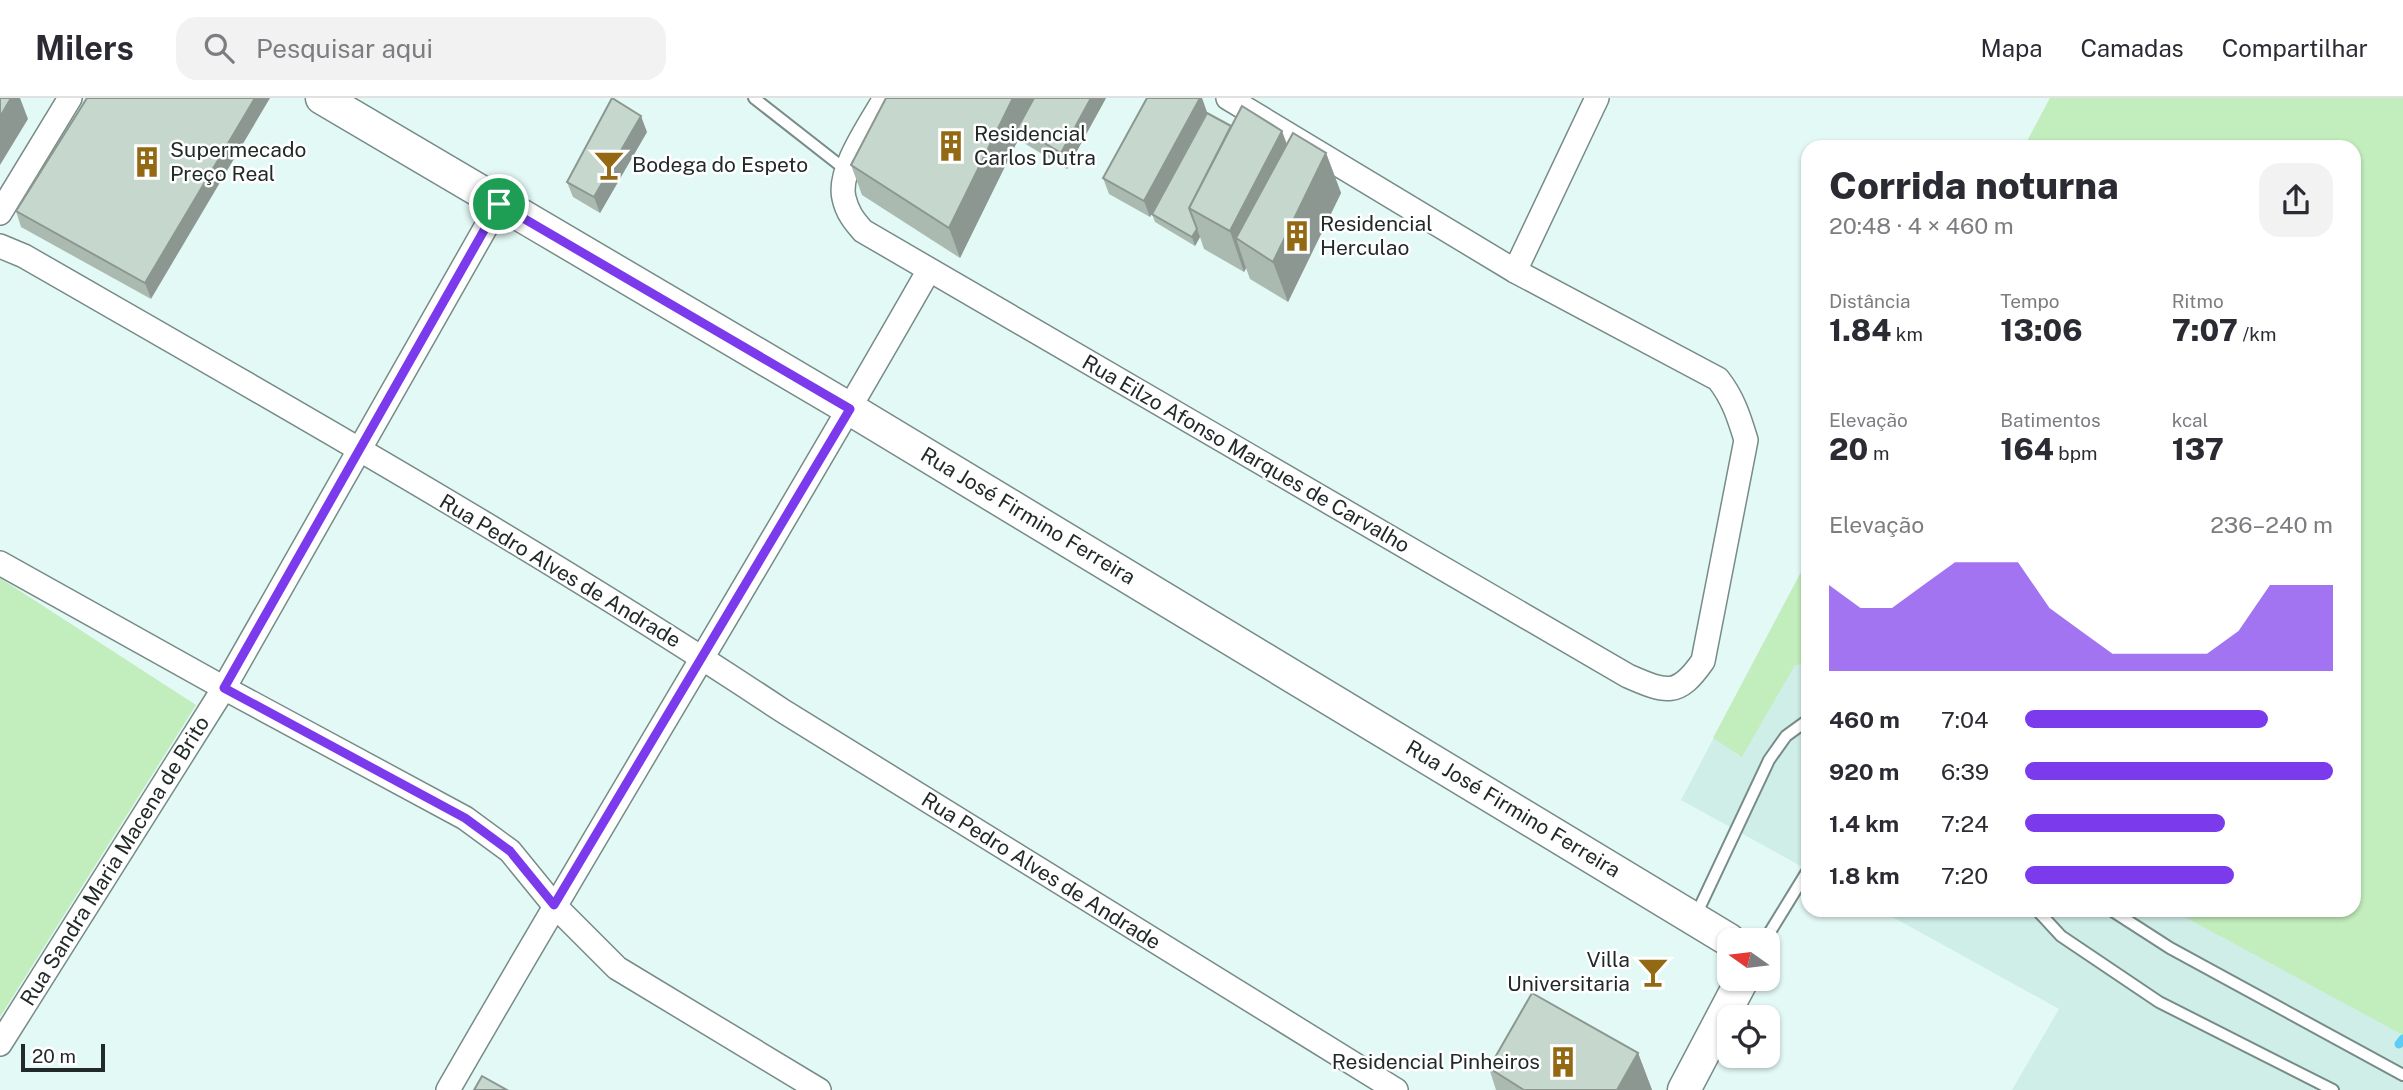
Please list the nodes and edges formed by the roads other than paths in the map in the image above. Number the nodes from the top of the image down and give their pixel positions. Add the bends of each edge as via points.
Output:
1 (70, 98) edge
2 (322, 98) edge
3 (754, 98) edge
4 (885, 98) edge
5 (1228, 98) edge
6 (1597, 98) edge
7 (846, 170) junction
8 (499, 204) junction
9 (0, 214) edge
10 (0, 246) edge
11 (929, 270) junction
12 (1515, 271) junction
13 (850, 409) junction
14 (359, 449) junction
15 (0, 563) edge
16 (702, 657) junction
17 (224, 688) junction
18 (1801, 725) edge
19 (1801, 881) edge
20 (554, 905) junction
21 (2043, 917) edge
22 (2121, 917) edge
23 (1695, 919) junction
24 (1772, 928) edge
25 (1717, 933) edge
26 (1736, 991) edge
27 (0, 1044) edge
28 (2403, 1075) edge
29 (448, 1090) edge
30 (819, 1090) edge
31 (1396, 1090) edge
32 (1684, 1090) edge
33 (2333, 1090) edge

1 - 9 street
2 - 8 main road, Rua José Firmino Ferreira
3 - 7 lane
4 - 7 street
5 - 12 street
6 - 12 street
7 - 11 street, Rua Eilzo Afonso Marques de Carvalho via 843,196 849,215 863,231
8 - 13 main road, Rua José Firmino Ferreira
8 - 14 street, Rua Sandra Maria Macena de Brito
10 - 14 street, Rua Pedro Alves de Andrade
11 - 12 street, Rua Eilzo Afonso Marques de Carvalho via 1628,676 1656,688 1674,689 1690,680 1703,661 1746,440 1736,407 1718,379
11 - 13 street
13 - 16 street
13 - 23 main road, Rua José Firmino Ferreira
14 - 16 street, Rua Pedro Alves de Andrade
14 - 17 street, Rua Sandra Maria Macena de Brito
15 - 17 street
16 - 20 street
16 - 31 street, Rua Pedro Alves de Andrade via 794,719
17 - 20 street via 465,818 510,851
17 - 27 street, Rua Sandra Maria Macena de Brito
18 - 23 lane via 1786,736 1769,760
19 - 24 lane
20 - 29 street
20 - 30 street via 617,968
21 - 33 lane via 2061,936 2159,1003
22 - 28 lane
23 - 25 main road, Rua José Firmino Ferreira
26 - 32 main road

